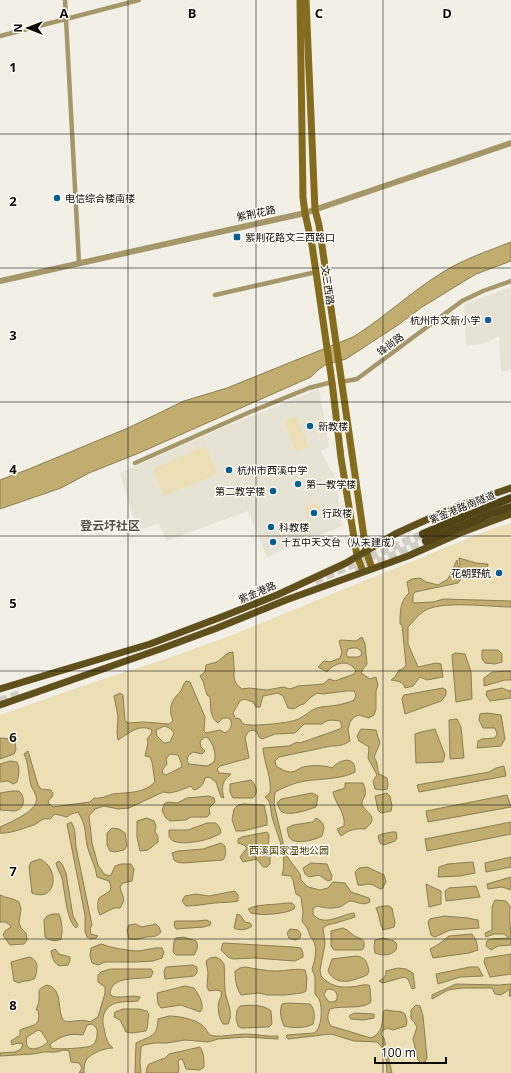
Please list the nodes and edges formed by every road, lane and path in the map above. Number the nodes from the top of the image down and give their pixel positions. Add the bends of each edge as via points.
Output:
1 (65, 0) edge
2 (139, 0) edge
3 (300, 0) edge
4 (306, 0) edge
5 (66, 19) junction
6 (0, 36) edge
7 (511, 143) edge
8 (316, 210) junction
9 (305, 213) junction
10 (79, 263) junction
11 (316, 272) junction
12 (511, 280) edge
13 (0, 281) edge
14 (215, 295) dead end
15 (332, 382) junction
16 (341, 382) junction
17 (135, 463) dead end
18 (511, 488) edge
19 (511, 502) edge
20 (511, 514) edge
21 (425, 538) tunnel mouth
22 (366, 551) junction
23 (357, 556) junction
24 (372, 568) junction
25 (363, 571) junction
26 (0, 689) edge
27 (0, 705) edge

1 - 5 street
2 - 5 street
3 - 9 main road, 文三西路
4 - 8 main road, 文三西路
5 - 6 street
5 - 10 street
7 - 8 street, 紫荆花路
8 - 9 street, 紫荆花路
8 - 16 main road, 文三西路
9 - 10 street, 紫荆花路
9 - 11 main road, 文三西路
10 - 13 street, 紫荆花路
11 - 14 street
11 - 15 main road, 文三西路
12 - 16 street, 锋尚路 via 462,301 357,379
15 - 17 street via 309,388 250,412
15 - 23 main road, 文三西路
16 - 22 main road, 文三西路
18 - 22 main road, 紫金港路 via 437,515 395,534
19 - 21 highway, 紫金港路南隧道 via 472,513
20 - 24 main road, 紫金港路
22 - 23 main road, 紫金港路
22 - 24 main road, 文三西路
23 - 25 main road, 文三西路
23 - 26 main road, 紫金港路 via 277,595 150,644
24 - 25 main road, 紫金港路
25 - 27 main road, 紫金港路 via 170,646

